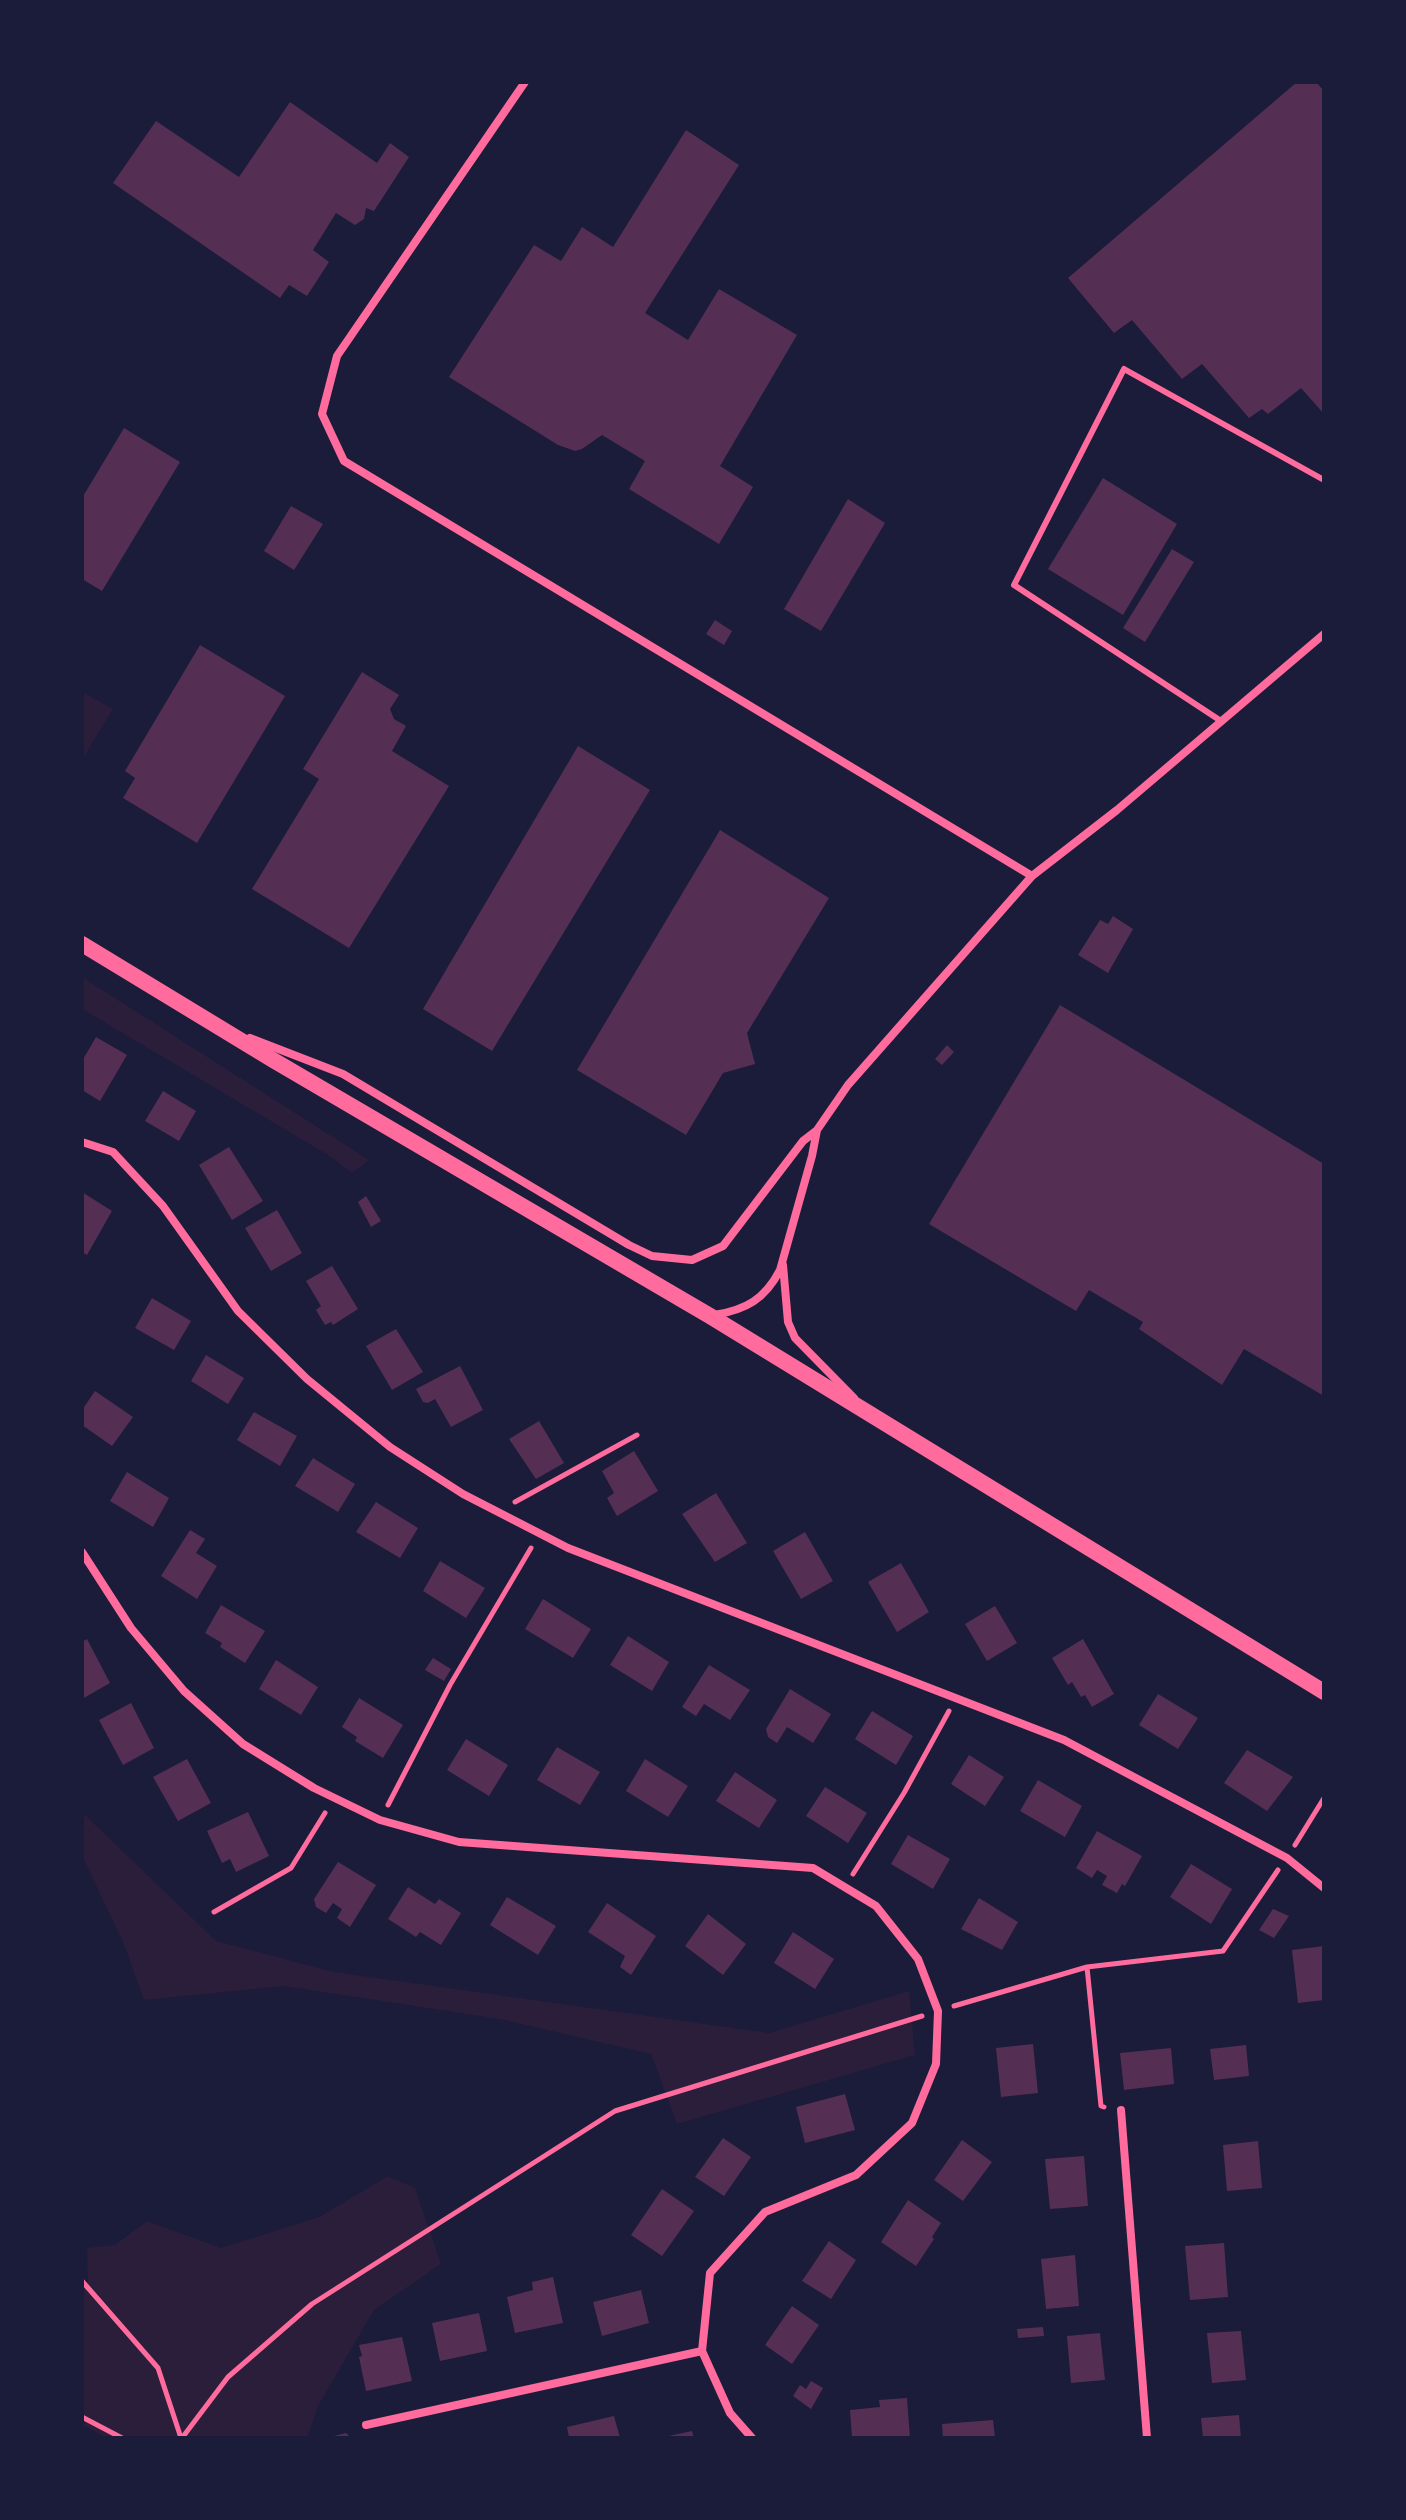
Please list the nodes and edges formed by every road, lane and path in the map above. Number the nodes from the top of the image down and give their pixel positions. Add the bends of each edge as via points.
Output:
1 (525, 82) edge
2 (1324, 480) edge
3 (1324, 634) edge
4 (1221, 721) junction
5 (1032, 876) junction
6 (82, 944) edge
7 (213, 1024) junction
8 (817, 1130) junction
9 (82, 1142) edge
10 (782, 1258) junction
11 (710, 1316) junction
12 (865, 1410) junction
13 (637, 1435) dead end
14 (497, 1512) junction
15 (539, 1534) junction
16 (82, 1552) edge
17 (1324, 1692) edge
18 (953, 1698) junction
19 (334, 1798) junction
20 (1324, 1798) edge
21 (380, 1820) junction
22 (1287, 1858) junction
23 (845, 1887) junction
24 (1324, 1888) edge
25 (214, 1912) dead end
26 (1087, 1967) junction
27 (938, 2011) junction
28 (1121, 2110) joint
29 (82, 2281) edge
30 (702, 2351) junction
31 (82, 2417) edge
32 (366, 2425) dead end
33 (122, 2438) edge
34 (182, 2438) edge
35 (752, 2438) edge
36 (1147, 2438) edge

1 - 5 street via 337,356 322,414 344,461
2 - 4 lane via 1124,369 1014,585
3 - 4 street
4 - 5 street
5 - 8 street via 848,1085
6 - 7 main road
7 - 8 street via 343,1074 652,1256 692,1260 723,1246
7 - 11 main road
8 - 10 street
9 - 14 street via 113,1152 163,1206 238,1311 307,1379 390,1447
10 - 11 street via 771,1286 757,1300
10 - 12 street via 788,1322 795,1338
11 - 12 main road
12 - 17 main road
13 - 14 path
14 - 15 street
15 - 18 street
15 - 21 path via 450,1685
16 - 19 street via 131,1628 184,1691 243,1744
18 - 22 street via 1064,1740
18 - 23 path via 944,1723
19 - 21 street
19 - 25 path via 291,1868
20 - 22 path
21 - 23 street via 459,1842 813,1868
22 - 24 street
22 - 26 path via 1223,1951
23 - 27 street via 876,1906 918,1959
26 - 27 path
26 - 28 path via 1101,2106
27 - 30 street via 936,2064 912,2123 856,2175 765,2212 710,2273
27 - 34 path via 615,2111 312,2304 228,2377
28 - 36 street
29 - 34 path via 158,2368
30 - 32 street
30 - 35 street via 730,2413
31 - 33 path

